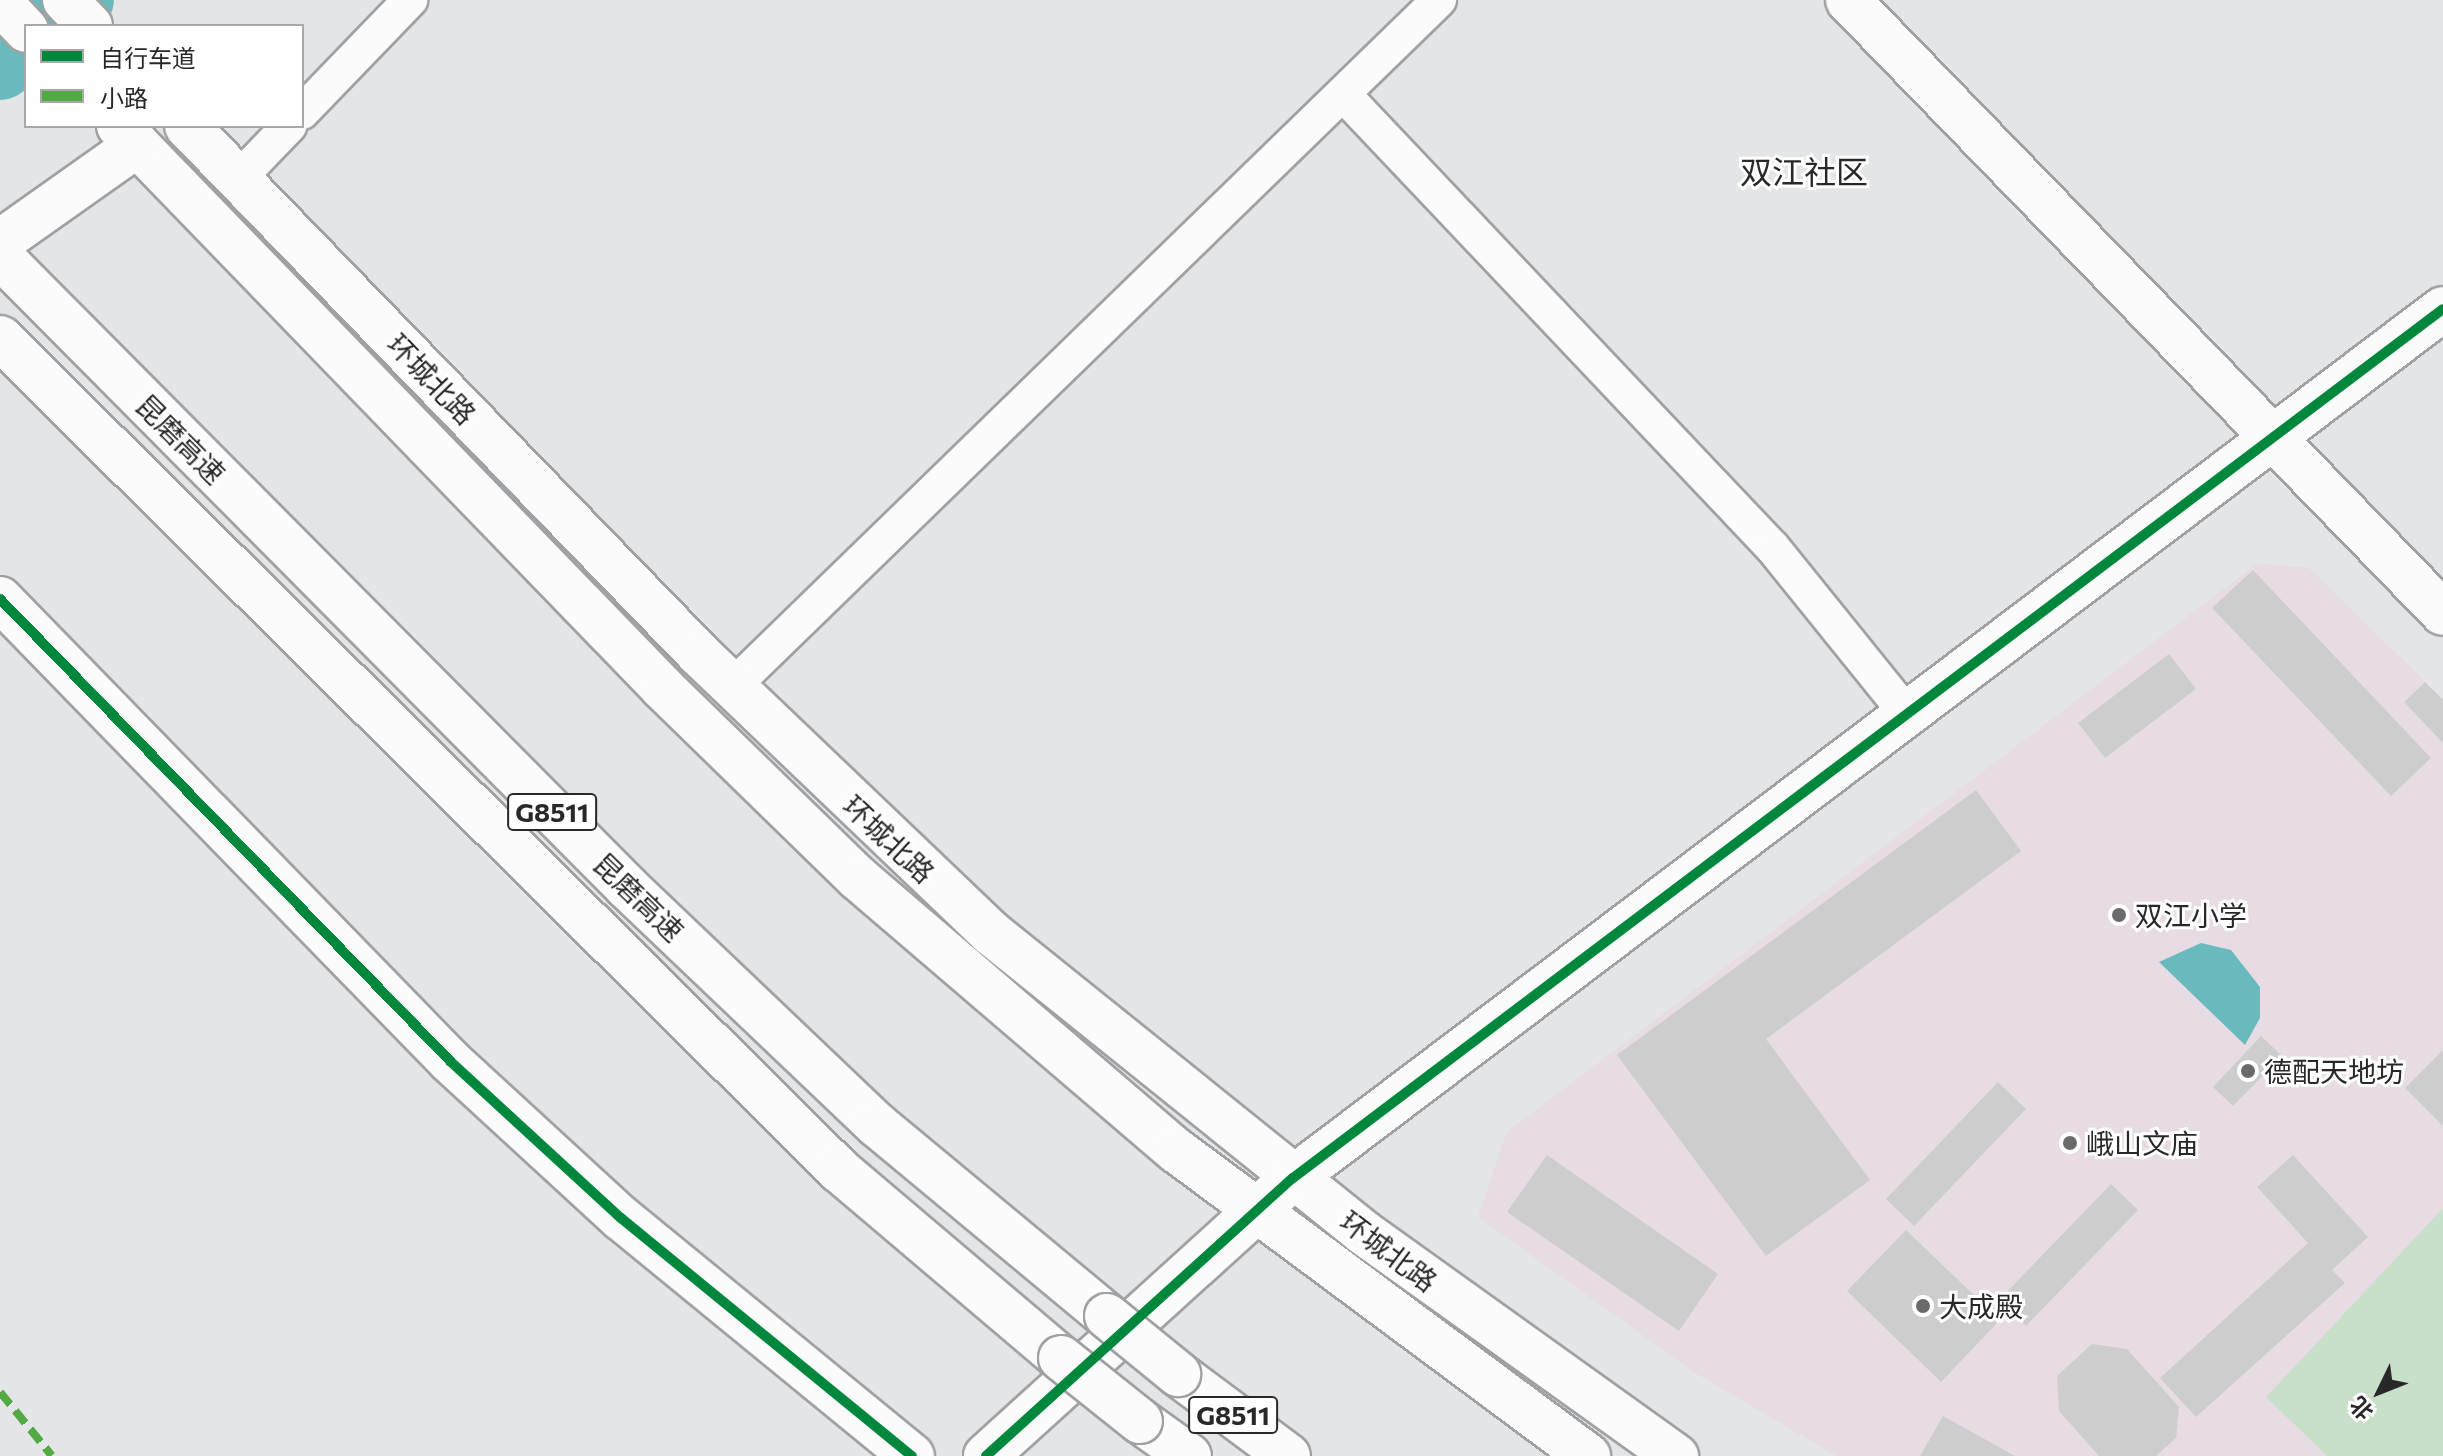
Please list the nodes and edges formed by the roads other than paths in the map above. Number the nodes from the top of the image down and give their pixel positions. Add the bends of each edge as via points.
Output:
1 (65, 0) edge
2 (410, 0) edge
3 (1439, 0) edge
4 (1848, 0) edge
5 (0, 2) edge
6 (88, 24) edge
7 (24, 28) edge
8 (1343, 94) junction
9 (304, 110) edge
10 (189, 128) edge
11 (287, 128) edge
12 (128, 135) edge
13 (238, 179) junction
14 (0, 242) edge
15 (11, 268) edge
16 (2443, 309) edge
17 (0, 338) edge
18 (2271, 439) junction
19 (0, 599) edge
20 (2443, 613) edge
21 (732, 687) junction
22 (1907, 714) junction
23 (1293, 1178) junction
24 (1256, 1211) junction
25 (912, 1456) edge
26 (986, 1456) edge
27 (1189, 1456) edge
28 (1288, 1456) edge
29 (1588, 1456) edge
30 (1676, 1456) edge

1 - 6 main road
2 - 9 street
3 - 8 street
4 - 18 main road
5 - 7 main road
8 - 21 street
8 - 22 street via 1773,548
10 - 13 main road, 环城北路
11 - 13 street
12 - 14 main road
12 - 24 main road, 环城北路 via 796,819 1055,1052
13 - 21 main road, 环城北路
15 - 28 main road, 昆磨高速 / G8511, bridge via 627,887 877,1125 1178,1374
16 - 18 main road
17 - 27 main road, 昆磨高速 / G8511, bridge via 839,1170 1061,1358
18 - 20 main road
18 - 22 main road
19 - 25 main road via 450,1061 621,1218
21 - 23 main road, 环城北路 via 991,933
22 - 23 main road
23 - 24 main road
23 - 30 main road, 环城北路
24 - 26 main road
24 - 29 main road, 环城北路

